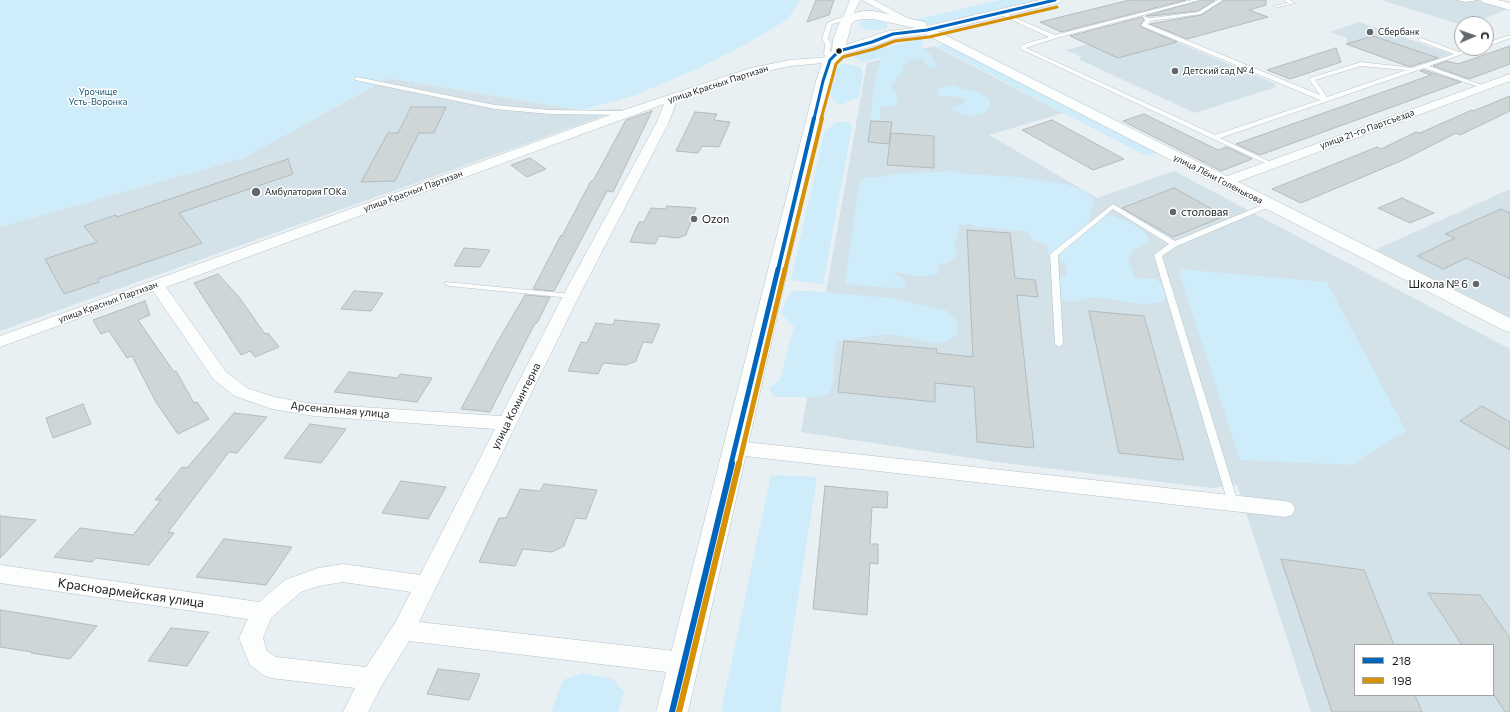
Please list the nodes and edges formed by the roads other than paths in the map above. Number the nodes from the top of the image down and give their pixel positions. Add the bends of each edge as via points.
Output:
1 (855, 0) edge
2 (867, 0) edge
3 (1055, 0) edge
4 (1198, 0) edge
5 (1221, 0) edge
6 (1286, 0) edge
7 (1458, 0) edge
8 (1476, 0) edge
9 (1486, 0) edge
10 (1276, 7) dead end
11 (1510, 7) edge
12 (1000, 13) junction
13 (1139, 15) junction
14 (893, 19) junction
15 (1150, 20) junction
16 (846, 21) junction
17 (920, 27) junction
18 (893, 34) junction
19 (1054, 37) junction
20 (1509, 37) edge
21 (1421, 40) dead end
22 (1494, 42) edge
23 (1454, 52) edge
24 (835, 55) junction
25 (1454, 56) edge
26 (1424, 66) junction
27 (1414, 70) junction
28 (1510, 77) edge
29 (357, 79) dead end
30 (1484, 87) junction
31 (672, 98) junction
32 (1326, 100) junction
33 (625, 113) junction
34 (1214, 138) junction
35 (1271, 164) junction
36 (1224, 182) junction
37 (1270, 205) junction
38 (1174, 244) junction
39 (156, 284) junction
40 (449, 284) dead end
41 (571, 296) junction
42 (1510, 326) edge
43 (0, 342) edge
44 (1059, 344) dead end
45 (508, 423) junction
46 (736, 448) junction
47 (1233, 503) junction
48 (1285, 509) dead end
49 (0, 574) edge
50 (425, 585) junction
51 (263, 612) junction
52 (403, 630) junction
53 (683, 663) junction
54 (372, 679) junction
55 (356, 712) edge
56 (672, 712) edge

1 - 16 street
2 - 17 street
3 - 12 main road
4 - 13 lane
5 - 15 lane via 1198,13
6 - 10 lane via 1294,3
7 - 8 lane
9 - 11 street
12 - 17 main road via 950,25
12 - 19 lane
13 - 15 lane
13 - 19 lane
14 - 16 main road via 863,15
14 - 17 main road
14 - 18 main road via 901,24 901,29
15 - 32 lane via 1144,25
16 - 18 main road via 849,30 861,34
16 - 24 main road
17 - 18 main road
17 - 36 street, улица Лёни Голенькова
18 - 24 main road
19 - 34 lane via 1023,48
20 - 22 lane
21 - 23 lane
24 - 31 street, улица Красных Партизан via 755,70
24 - 46 main road via 823,82
25 - 26 lane
26 - 27 lane
26 - 30 lane
27 - 32 lane
27 - 32 lane via 1361,64 1312,79
28 - 30 street, улица 21-го Партсъезда
29 - 33 lane via 495,107 550,112
30 - 35 street, улица 21-го Партсъезда
31 - 33 street, улица Красных Партизан
31 - 41 street, улица Коминтерна via 664,122
32 - 34 lane
33 - 39 street, улица Красных Партизан
34 - 35 lane
35 - 36 street, улица 21-го Партсъезда
36 - 37 street, улица Лёни Голенькова
37 - 38 lane
37 - 42 street, улица Лёни Голенькова
38 - 44 lane via 1113,206 1054,254
38 - 47 lane via 1158,255
39 - 43 street, улица Красных Партизан
39 - 45 street, Арсенальная улица via 220,376 241,392 272,403 314,410
40 - 41 lane
41 - 45 street, улица Коминтерна
45 - 50 street, улица Коминтерна
46 - 47 street
46 - 53 main road
47 - 48 street
49 - 51 street, Красноармейская улица
50 - 51 street via 343,573 318,577 293,586
50 - 52 street, улица Коминтерна
51 - 54 street via 252,638 258,658 271,667
52 - 53 street
52 - 54 street, улица Коминтерна
53 - 56 main road
54 - 55 street, улица Коминтерна

